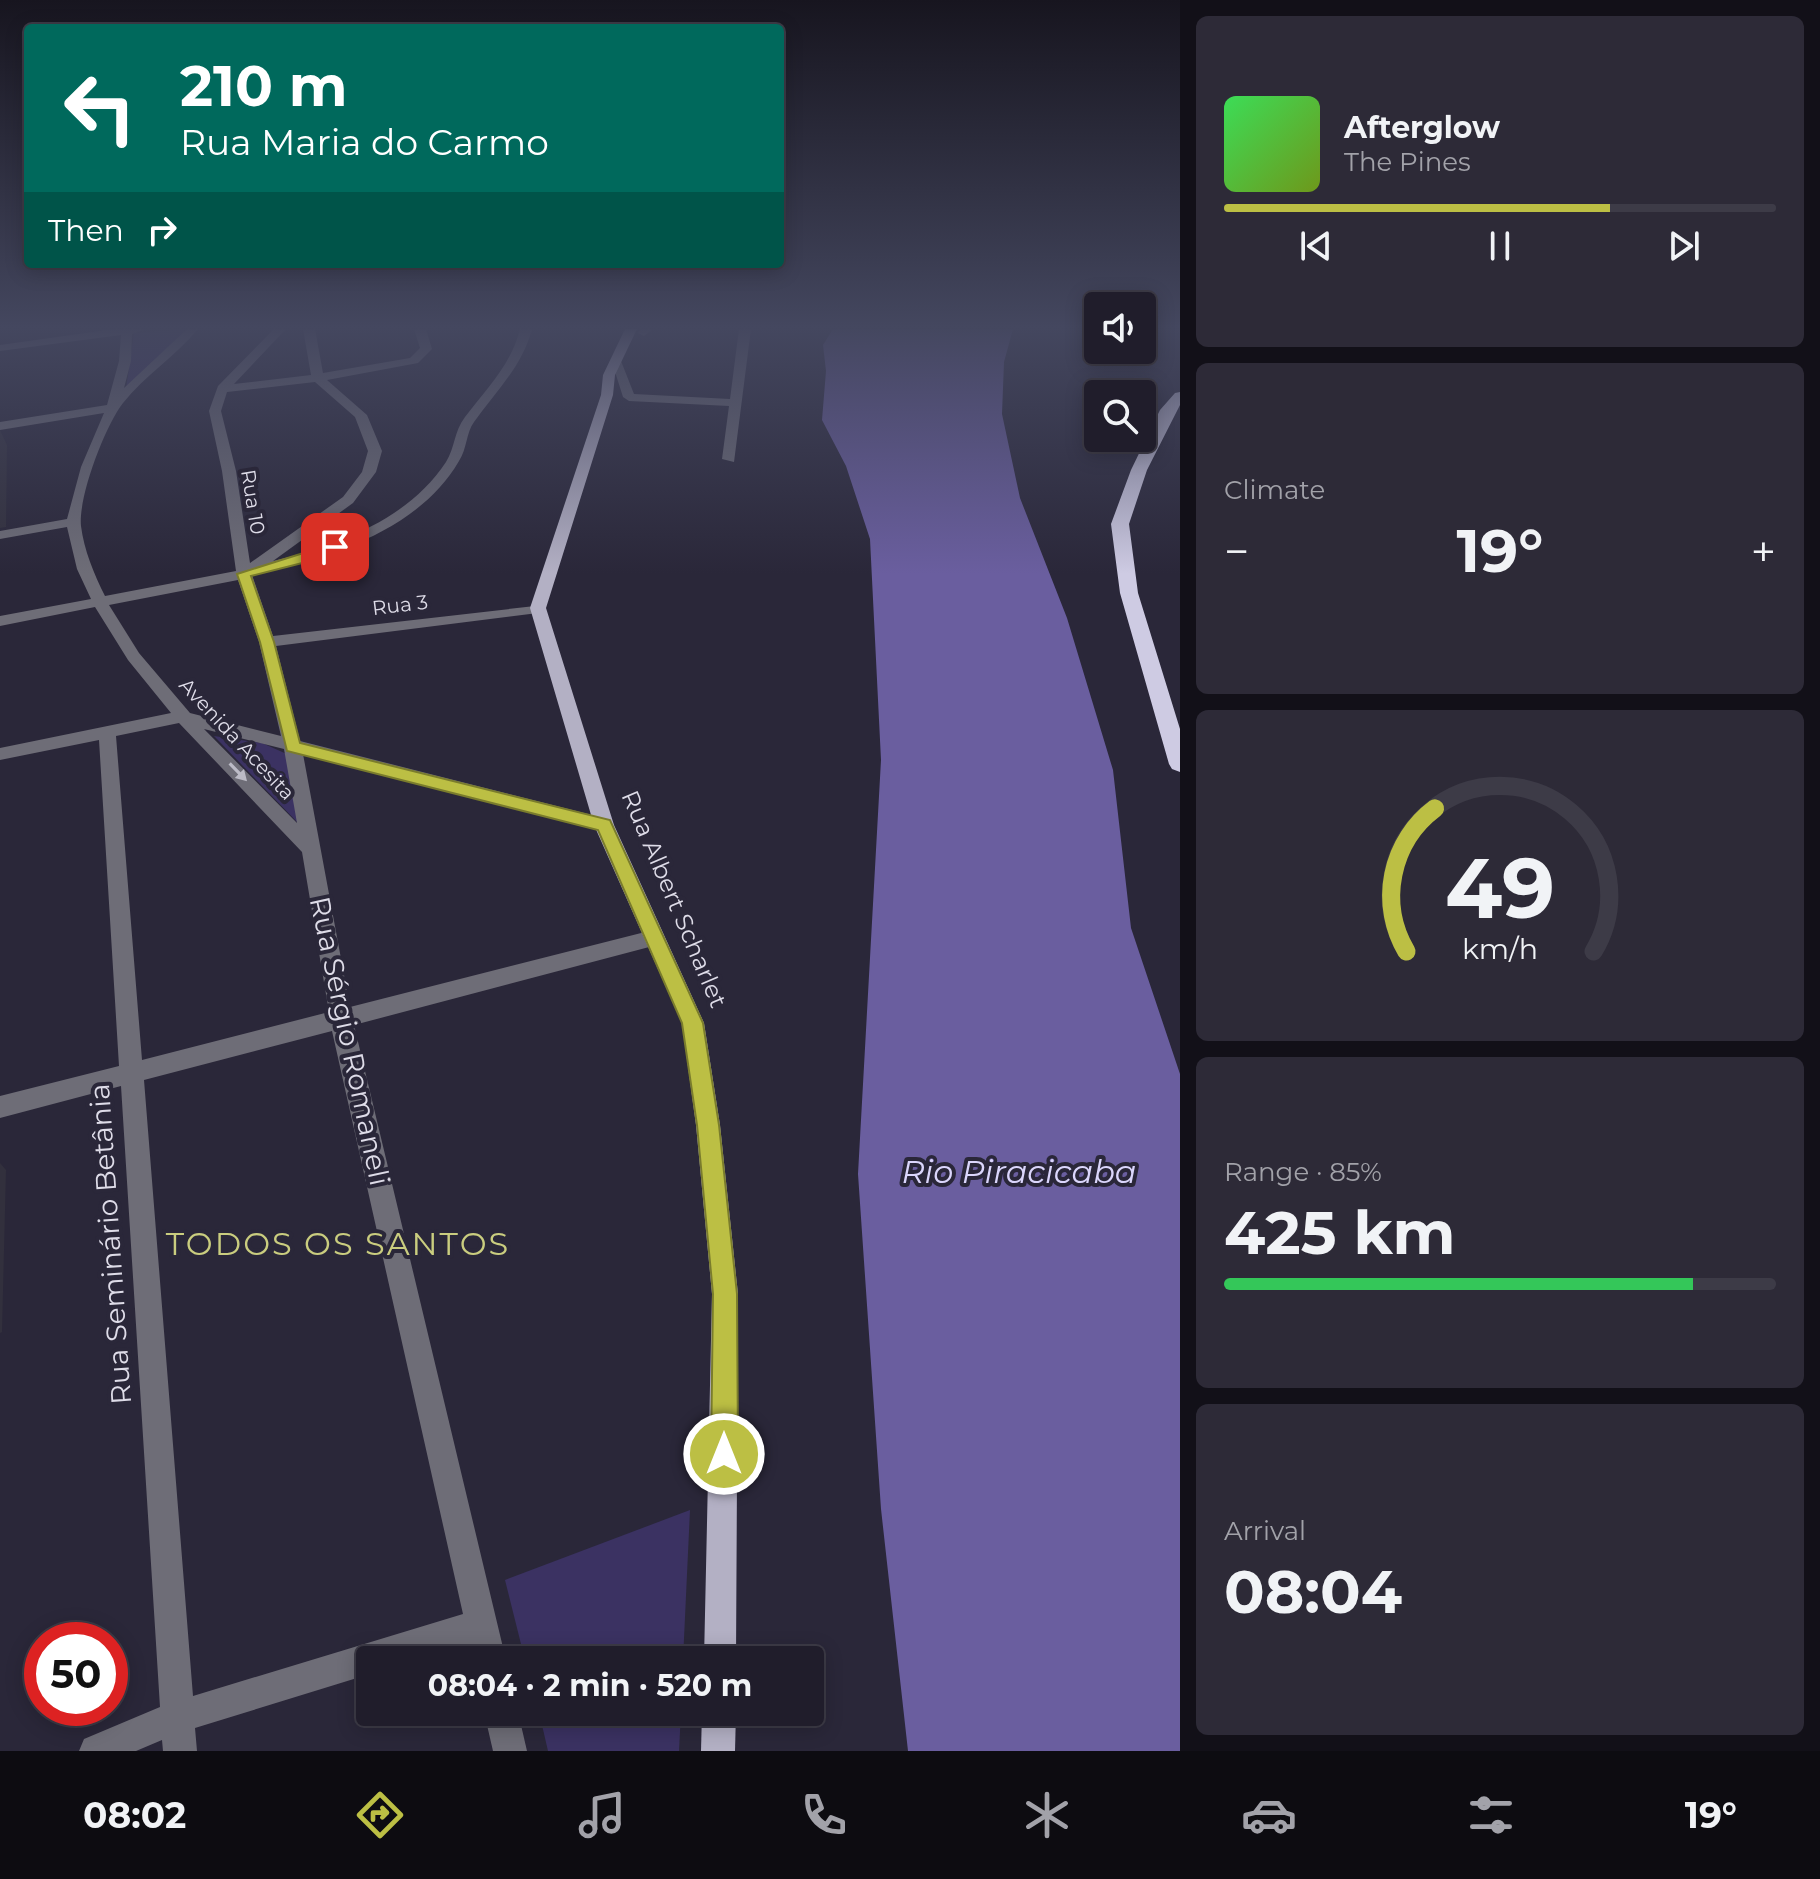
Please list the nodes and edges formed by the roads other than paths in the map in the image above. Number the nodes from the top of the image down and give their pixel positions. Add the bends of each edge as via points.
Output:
1 (95, 411) edge
2 (111, 411) edge
3 (215, 411) edge
4 (356, 411) edge
5 (476, 411) edge
6 (600, 411) edge
7 (734, 411) edge
8 (1168, 411) edge
9 (0, 426) edge
10 (729, 459) dead end
11 (73, 522) junction
12 (0, 535) edge
13 (246, 572) junction
14 (97, 600) junction
15 (538, 608) junction
16 (0, 621) edge
17 (267, 642) junction
18 (182, 717) junction
19 (107, 732) junction
20 (293, 747) junction
21 (0, 754) edge
22 (1180, 764) edge
23 (604, 825) junction
24 (310, 848) junction
25 (653, 938) junction
26 (341, 1019) junction
27 (129, 1075) junction
28 (0, 1107) edge
29 (482, 1624) junction
30 (487, 1646) edge
31 (720, 1646) edge
32 (177, 1717) junction
33 (504, 1726) edge
34 (719, 1726) edge
35 (96, 1751) edge
36 (180, 1751) edge
37 (510, 1751) edge
38 (718, 1751) edge

1 - 9 street
2 - 11 street, Avenida Acesita via 81,485
3 - 13 street, Rua 10
4 - 13 street via 375,451 369,472 348,500
5 - 13 street via 464,425 453,460 421,500 378,527 313,556
6 - 15 main road
7 - 10 street
8 - 22 highway via 1120,524 1129,593
11 - 12 street
11 - 14 street, Avenida Acesita
13 - 14 street
13 - 17 street, Rua 10
14 - 16 street
14 - 18 street, Avenida Acesita via 112,628
15 - 17 street, Rua 3
15 - 23 main road, Rua Albert Scharlet
17 - 20 street, Rua 10
18 - 19 street
18 - 20 street
18 -> 24 street, Avenida Acesita
19 - 21 street
19 - 27 street, Rua Seminário Betânia
20 - 23 street
20 - 24 street, Rua Sérgio Romaneli
23 - 25 main road, Rua Albert Scharlet
24 - 26 street, Rua Sérgio Romaneli
25 - 26 street
25 - 31 main road, Rua Albert Scharlet via 693,1023 725,1294
26 - 27 street
26 - 29 street, Rua Sérgio Romaneli
27 - 28 street
27 - 32 street, Rua Seminário Betânia
29 - 30 street, Rua Sérgio Romaneli
29 - 32 street
32 - 35 street
32 - 36 street, Rua Seminário Betânia
33 - 37 street
34 - 38 main road

